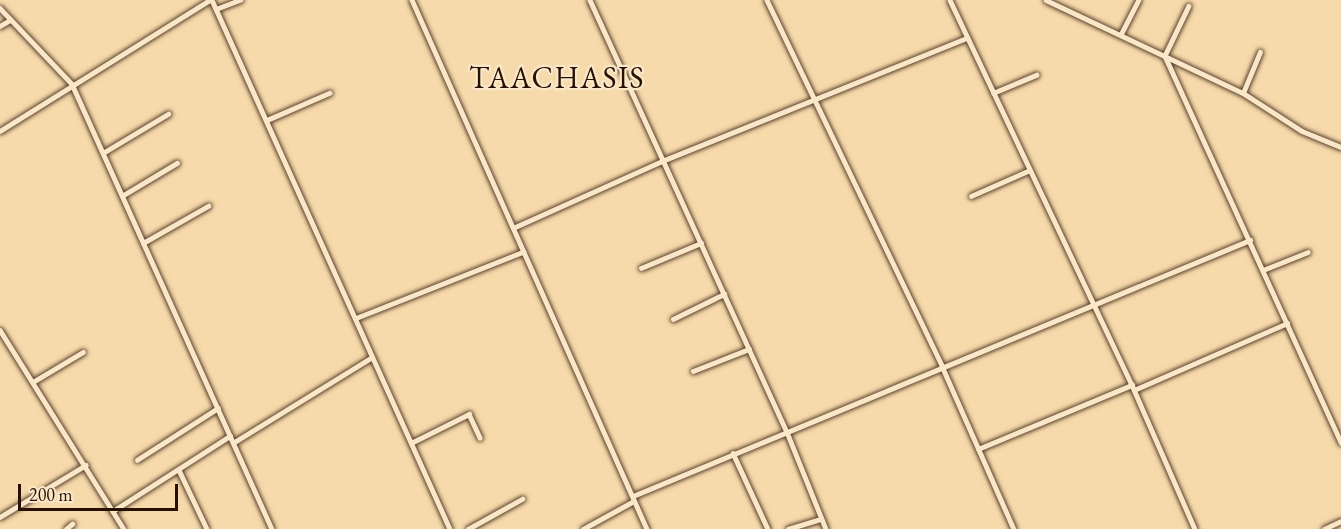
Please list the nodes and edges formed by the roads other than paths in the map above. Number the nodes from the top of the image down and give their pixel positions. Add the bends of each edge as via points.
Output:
1 (211, 0) edge
2 (240, 0) edge
3 (412, 0) edge
4 (590, 0) edge
5 (767, 0) edge
6 (950, 0) edge
7 (1046, 0) edge
8 (1138, 0) edge
9 (1189, 6) dead end
10 (0, 8) edge
11 (216, 9) junction
12 (10, 20) junction
13 (0, 26) edge
14 (1121, 34) junction
15 (968, 38) junction
16 (1260, 52) dead end
17 (1165, 56) junction
18 (1036, 75) dead end
19 (72, 84) junction
20 (329, 93) dead end
21 (993, 93) junction
22 (1243, 93) junction
23 (814, 100) junction
24 (168, 114) dead end
25 (267, 120) junction
26 (0, 131) edge
27 (1341, 147) edge
28 (103, 153) junction
29 (662, 161) junction
30 (177, 163) dead end
31 (1030, 170) junction
32 (122, 196) junction
33 (971, 196) dead end
34 (208, 206) dead end
35 (513, 228) junction
36 (1250, 240) junction
37 (143, 243) junction
38 (701, 243) junction
39 (523, 252) junction
40 (1308, 252) dead end
41 (642, 268) dead end
42 (1263, 270) junction
43 (724, 294) junction
44 (1094, 304) junction
45 (356, 318) junction
46 (673, 319) dead end
47 (1287, 323) junction
48 (0, 330) edge
49 (749, 349) junction
50 (83, 352) dead end
51 (372, 357) junction
52 (942, 366) junction
53 (693, 371) dead end
54 (33, 382) junction
55 (1133, 388) junction
56 (218, 408) junction
57 (787, 432) junction
58 (230, 436) junction
59 (480, 438) dead end
60 (233, 443) junction
61 (411, 443) junction
62 (1341, 443) edge
63 (978, 449) junction
64 (733, 453) junction
65 (137, 460) dead end
66 (86, 465) junction
67 (179, 470) junction
68 (522, 499) dead end
69 (634, 499) junction
70 (113, 511) junction
71 (0, 517) edge
72 (821, 519) junction
73 (1341, 521) edge
74 (72, 525) dead end
75 (66, 529) edge
76 (124, 529) edge
77 (207, 529) edge
78 (272, 529) edge
79 (450, 529) edge
80 (468, 529) edge
81 (583, 529) edge
82 (646, 529) edge
83 (768, 529) edge
84 (788, 529) edge
85 (826, 529) edge
86 (1014, 529) edge
87 (1195, 529) edge
88 (1324, 529) edge

1 - 11 street
1 - 19 street
2 - 11 street
3 - 35 street
4 - 29 street
5 - 23 street
6 - 15 street
7 - 14 street
8 - 14 street
9 - 17 street
10 - 12 street
11 - 25 street
12 - 13 street
12 - 19 street
14 - 17 street
15 - 21 street
15 - 23 street
16 - 22 street
17 - 22 street
17 - 36 street
18 - 21 street
19 - 26 street
19 - 28 street
20 - 25 street
21 - 31 street
22 - 27 street via 1302,130
23 - 29 street
23 - 52 street
24 - 28 street
25 - 45 street
28 - 32 street
29 - 35 street
29 - 38 street
30 - 32 street
31 - 33 street
31 - 44 street
32 - 37 street
34 - 37 street
35 - 39 street
36 - 42 street
36 - 44 street
37 - 56 street
38 - 41 street
38 - 43 street
39 - 45 street
39 - 69 street
40 - 42 street
42 - 47 street
43 - 46 street
43 - 49 street
44 - 52 street
44 - 55 street
45 - 51 street
47 - 55 street
47 - 62 street
48 - 54 street
49 - 53 street
49 - 57 street
50 - 54 street
51 - 60 street
51 - 61 street
52 - 57 street
52 - 63 street
54 - 66 street
55 - 63 street
55 - 87 street
56 - 58 street
56 - 65 street
57 - 64 street
57 - 72 street
58 - 60 street
58 - 67 street
59 - 61 street via 469,414
60 - 78 street
61 - 79 street
63 - 86 street
64 - 69 street
64 - 83 street
66 - 70 street
66 - 71 street
67 - 70 street
67 - 77 street
68 - 80 street
69 - 81 street
69 - 82 street
70 - 76 street
72 - 84 street
72 - 85 street
73 - 88 street
74 - 75 street

